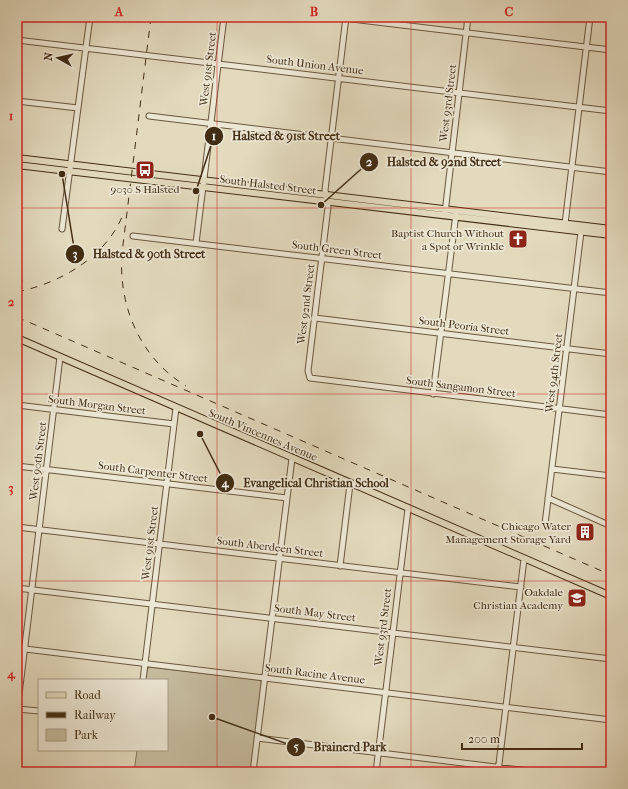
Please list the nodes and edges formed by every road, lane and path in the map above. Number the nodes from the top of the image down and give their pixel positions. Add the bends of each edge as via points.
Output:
1 (90, 17) edge
2 (224, 17) edge
3 (335, 17) edge
4 (468, 17) edge
5 (590, 17) edge
6 (346, 18) edge
7 (466, 33) junction
8 (17, 40) edge
9 (587, 47) junction
10 (86, 48) junction
11 (611, 50) edge
12 (218, 64) junction
13 (339, 78) junction
14 (459, 93) junction
15 (17, 101) edge
16 (579, 107) junction
17 (78, 108) junction
18 (611, 111) edge
19 (149, 116) dead end
20 (211, 123) junction
21 (332, 138) junction
22 (452, 152) junction
23 (17, 158) edge
24 (17, 165) edge
25 (572, 167) junction
26 (71, 168) junction
27 (611, 172) edge
28 (204, 184) junction
29 (327, 198) junction
30 (445, 213) junction
31 (456, 214) junction
32 (565, 224) junction
33 (577, 225) junction
34 (62, 229) dead end
35 (611, 229) edge
36 (562, 230) junction
37 (581, 232) junction
38 (611, 235) edge
39 (133, 236) dead end
40 (196, 243) junction
41 (322, 258) junction
42 (448, 274) junction
43 (574, 289) junction
44 (611, 293) edge
45 (314, 318) junction
46 (441, 334) junction
47 (17, 338) edge
48 (567, 349) junction
49 (611, 354) edge
50 (60, 357) junction
51 (310, 378) joint
52 (433, 394) junction
53 (17, 405) edge
54 (176, 408) junction
55 (559, 409) junction
56 (54, 410) junction
57 (611, 415) edge
58 (174, 424) junction
59 (292, 458) junction
60 (17, 466) edge
61 (552, 469) junction
62 (47, 470) junction
63 (611, 476) edge
64 (167, 484) junction
65 (350, 484) junction
66 (287, 498) junction
67 (548, 498) junction
68 (408, 509) junction
69 (545, 524) dead end
70 (611, 526) edge
71 (17, 527) edge
72 (39, 530) junction
73 (159, 544) junction
74 (279, 558) junction
75 (524, 559) junction
76 (340, 566) junction
77 (400, 573) junction
78 (521, 587) junction
79 (17, 588) edge
80 (32, 590) junction
81 (611, 596) edge
82 (152, 604) junction
83 (272, 618) junction
84 (393, 633) junction
85 (513, 647) junction
86 (17, 648) edge
87 (25, 649) junction
88 (611, 659) edge
89 (145, 663) junction
90 (265, 678) junction
91 (143, 679) edge
92 (386, 692) junction
93 (506, 707) junction
94 (17, 710) edge
95 (38, 711) edge
96 (611, 720) edge
97 (257, 738) junction
98 (378, 753) junction
99 (498, 770) edge
100 (17, 771) edge
101 (28, 772) edge
102 (253, 772) edge
103 (376, 772) edge
104 (537, 772) edge

1 - 10 street
2 - 12 street, West 91st Street
3 - 6 street
4 - 7 street, West 93rd Street
5 - 9 street
6 - 7 street
6 - 13 street, West 92nd Street
7 - 9 street
7 - 14 street, West 93rd Street
8 - 10 street, South Union Avenue
9 - 11 street
9 - 16 street
10 - 12 street, South Union Avenue
10 - 17 street
12 - 13 street, South Union Avenue
12 - 20 street, West 91st Street
13 - 14 street, South Union Avenue
13 - 21 street, West 92nd Street
14 - 16 street, South Union Avenue
14 - 22 street, West 93rd Street
15 - 17 street
16 - 18 street, South Union Avenue
16 - 25 street
17 - 26 street
19 - 20 street
20 - 21 street
20 - 28 street, West 91st Street
21 - 22 street
21 - 29 street, West 92nd Street via 325,190
22 - 25 street
22 - 30 street, West 93rd Street
23 - 26 main road, South Halsted Street
24 - 26 main road, South Halsted Street
25 - 27 street
25 - 32 street
26 - 28 main road, South Halsted Street
26 - 34 street
28 - 29 main road, South Halsted Street
28 - 40 street, West 91st Street
29 - 30 main road, South Halsted Street
29 - 41 street, West 92nd Street
30 - 31 main road, South Halsted Street
31 - 32 main road, South Halsted Street
31 - 36 main road, South Halsted Street
31 - 42 street
32 - 33 main road, South Halsted Street
32 - 36 street
33 - 35 main road, South Halsted Street
33 - 37 street
36 - 37 main road, South Halsted Street
37 - 38 main road, South Halsted Street
37 - 43 street, West 94th Street
39 - 40 street, South Green Street
40 - 41 street, South Green Street
41 - 42 street, South Green Street
41 - 45 street, West 92nd Street
42 - 43 street, South Green Street
42 - 46 street
43 - 44 street, South Green Street
43 - 48 street, West 94th Street
45 - 46 street, South Peoria Street
45 - 51 street, West 92nd Street via 308,371
46 - 48 street, South Peoria Street
46 - 52 street
47 - 50 main road, South Vincennes Avenue
48 - 49 street, South Peoria Street
48 - 55 street, West 94th Street
50 - 54 main road, South Vincennes Avenue
50 - 56 street, West 90th Street
51 - 52 street, South Sangamon Street
52 - 55 street, South Sangamon Street
53 - 56 street, South Morgan Street
54 - 58 street, West 91st Street
54 - 59 main road, South Vincennes Avenue
55 - 57 street, South Sangamon Street
55 - 61 street, West 94th Street
56 - 58 street, South Morgan Street
56 - 62 street, West 90th Street
58 - 64 street, West 91st Street
59 - 65 main road, South Vincennes Avenue
59 - 66 street
60 - 62 street, South Carpenter Street
61 - 63 street
61 - 67 street, West 94th Street
62 - 64 street, South Carpenter Street
62 - 72 street, West 90th Street
64 - 66 street, South Carpenter Street
64 - 73 street, West 91st Street
65 - 68 main road, South Vincennes Avenue
65 - 76 street
66 - 74 street
67 - 69 street, West 94th Street
67 - 70 street
68 - 75 main road, South Vincennes Avenue
68 - 77 street, West 93rd Street
71 - 72 street, South Aberdeen Street
72 - 73 street, South Aberdeen Street
72 - 80 street, West 90th Street
73 - 74 street, South Aberdeen Street
73 - 82 street, West 91st Street
74 - 76 street, South Aberdeen Street
74 - 83 street
75 - 78 street
75 - 81 main road, South Vincennes Avenue
76 - 77 street, South Aberdeen Street
77 - 78 street, South Aberdeen Street
77 - 84 street, West 93rd Street
78 - 85 street
79 - 80 street, South May Street
80 - 82 street, South May Street
80 - 87 street, West 90th Street
82 - 83 street, South May Street
82 - 89 street, West 91st Street
83 - 84 street, South May Street
83 - 90 street
84 - 85 street, South May Street
84 - 92 street, West 93rd Street
85 - 88 street, South May Street
85 - 93 street
86 - 87 street, South Racine Avenue
87 - 89 street, South Racine Avenue
87 - 94 street, West 90th Street
89 - 90 street, South Racine Avenue
89 - 91 street, West 91st Street
90 - 92 street, South Racine Avenue
90 - 97 street
92 - 93 street, South Racine Avenue
92 - 98 street, West 93rd Street
93 - 96 street, South Racine Avenue
93 - 99 street
94 - 95 street
97 - 98 street
97 - 102 street
98 - 99 street
98 - 103 street, West 93rd Street
99 - 104 street
100 - 101 street

